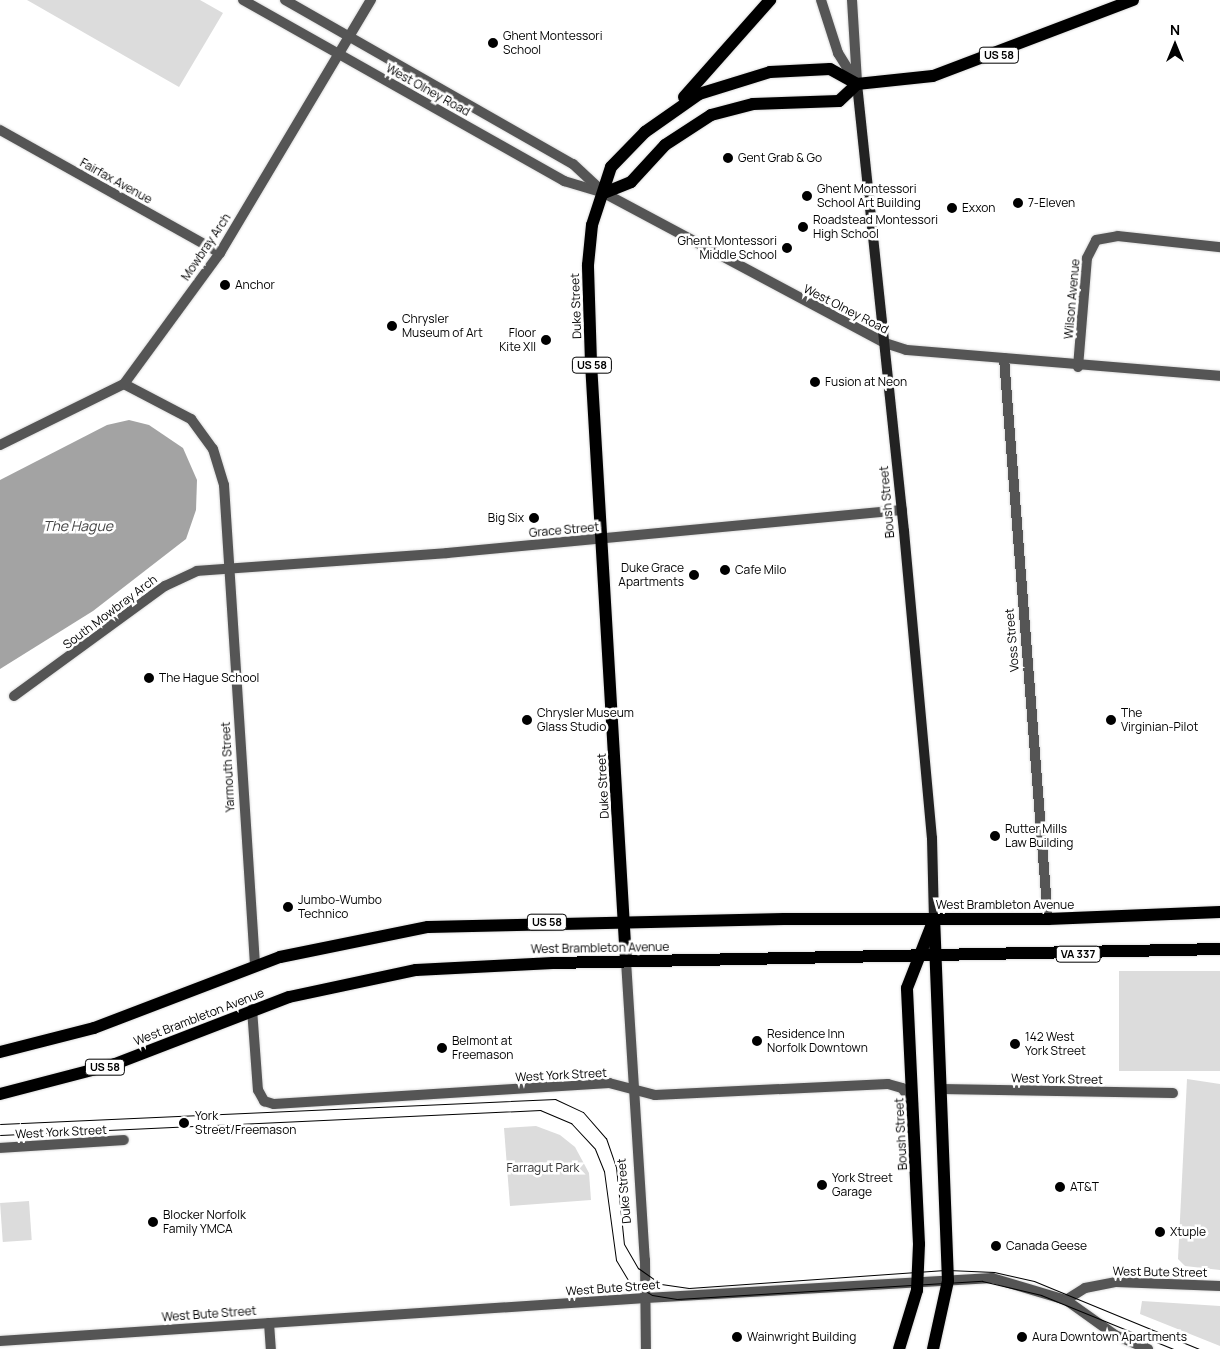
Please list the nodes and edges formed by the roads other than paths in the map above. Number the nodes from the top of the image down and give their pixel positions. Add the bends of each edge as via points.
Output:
1 (243, 0) edge
2 (285, 0) edge
3 (371, 0) edge
4 (770, 0) edge
5 (822, 0) edge
6 (852, 0) edge
7 (1133, 0) edge
8 (349, 36) junction
9 (338, 54) junction
10 (858, 84) junction
11 (672, 110) junction
12 (0, 130) edge
13 (604, 194) junction
14 (1220, 247) edge
15 (220, 253) junction
16 (885, 343) junction
17 (1004, 358) junction
18 (1078, 367) junction
19 (1220, 376) edge
20 (124, 384) junction
21 (0, 445) edge
22 (902, 510) junction
23 (602, 538) junction
24 (229, 568) junction
25 (14, 696) dead end
26 (1220, 912) edge
27 (934, 919) junction
28 (1048, 919) junction
29 (624, 921) junction
30 (1220, 949) edge
31 (919, 956) junction
32 (935, 956) junction
33 (626, 961) junction
34 (255, 965) junction
35 (252, 1009) junction
36 (0, 1052) edge
37 (632, 1089) junction
38 (941, 1089) junction
39 (1173, 1093) dead end
40 (0, 1094) edge
41 (913, 1104) junction
42 (124, 1140) dead end
43 (0, 1148) edge
44 (948, 1278) junction
45 (918, 1280) junction
46 (1220, 1286) edge
47 (646, 1298) junction
48 (1066, 1300) junction
49 (269, 1323) junction
50 (0, 1341) edge
51 (271, 1349) edge
52 (646, 1349) edge
53 (899, 1349) edge
54 (933, 1349) edge
55 (1148, 1349) edge

1 - 9 street, West Olney Road
2 - 8 street, West Olney Road
3 - 8 street, Mowbray Arch
4 - 11 main road via 722,60
5 - 10 street via 838,53
6 - 10 street
7 - 10 main road, US 58 via 933,76
8 - 9 street, Mowbray Arch
8 - 13 street, West Olney Road via 573,164
9 - 13 street, West Olney Road via 564,182
9 - 15 street, Mowbray Arch
10 - 11 main road, US 58 via 830,69 770,72 728,81
10 - 13 main road via 839,101 752,104 711,115 682,131 631,182
10 - 16 main road, Boush Street
11 - 13 main road, US 58 via 611,167
12 - 15 street, Fairfax Avenue
13 - 16 street, West Olney Road
13 - 23 main road, Duke Street / US 58 via 592,225 588,265
14 - 18 street, Wilson Avenue via 1118,236 1096,240 1087,258
15 - 20 street, Mowbray Arch
16 - 17 street, West Olney Road via 906,350
16 - 22 main road, Boush Street
17 - 18 street, West Olney Road
17 - 28 street, Voss Street
18 - 19 street, West Olney Road
20 - 21 street, Mowbray Arch
20 - 24 street, Yarmouth Street via 190,419 213,449 224,485
22 - 23 street, Grace Street
22 - 27 main road, Boush Street via 932,845
23 - 24 street, Grace Street
23 - 29 main road, Duke Street / US 58
24 - 25 street, South Mowbray Arch via 197,571 165,586
24 - 34 street, Yarmouth Street
26 - 28 main road, West Brambleton Avenue
27 - 28 main road, West Brambleton Avenue
27 - 29 main road, West Brambleton Avenue
27 - 31 main road, Boush Street
27 - 32 main road, Boush Street
29 - 33 main road, Duke Street / US 58
29 - 34 main road, West Brambleton Avenue / US 58 via 428,927 329,944
30 - 32 main road, West Brambleton Avenue / VA 337
31 - 32 main road, West Brambleton Avenue / VA 337
31 - 33 main road, West Brambleton Avenue / VA 337
31 - 41 main road, Boush Street via 906,988
32 - 38 main road, Boush Street
33 - 35 main road, West Brambleton Avenue / US 58 via 416,970 338,984
33 - 37 street, Duke Street
34 - 36 main road, West Brambleton Avenue / US 58 via 94,1028
35 - 37 street, West York Street via 261,1098 280,1105 609,1083
35 - 40 main road, West Brambleton Avenue / US 58 via 115,1064
37 - 41 street, West York Street via 655,1095 846,1084 898,1086
37 - 47 street, Duke Street
38 - 39 street, West York Street
38 - 44 main road, Boush Street
41 - 45 main road, Boush Street
42 - 43 street, West York Street
44 - 45 street, West Bute Street
44 - 48 street, West Bute Street via 1004,1280
44 - 54 main road, Boush Street
45 - 47 street, West Bute Street
45 - 53 main road, Boush Street
46 - 48 street, West Bute Street via 1116,1282 1085,1288
47 - 49 street, West Bute Street
47 - 52 street, Duke Street
48 - 55 street via 1115,1335
49 - 50 street, West Bute Street
49 - 51 street

